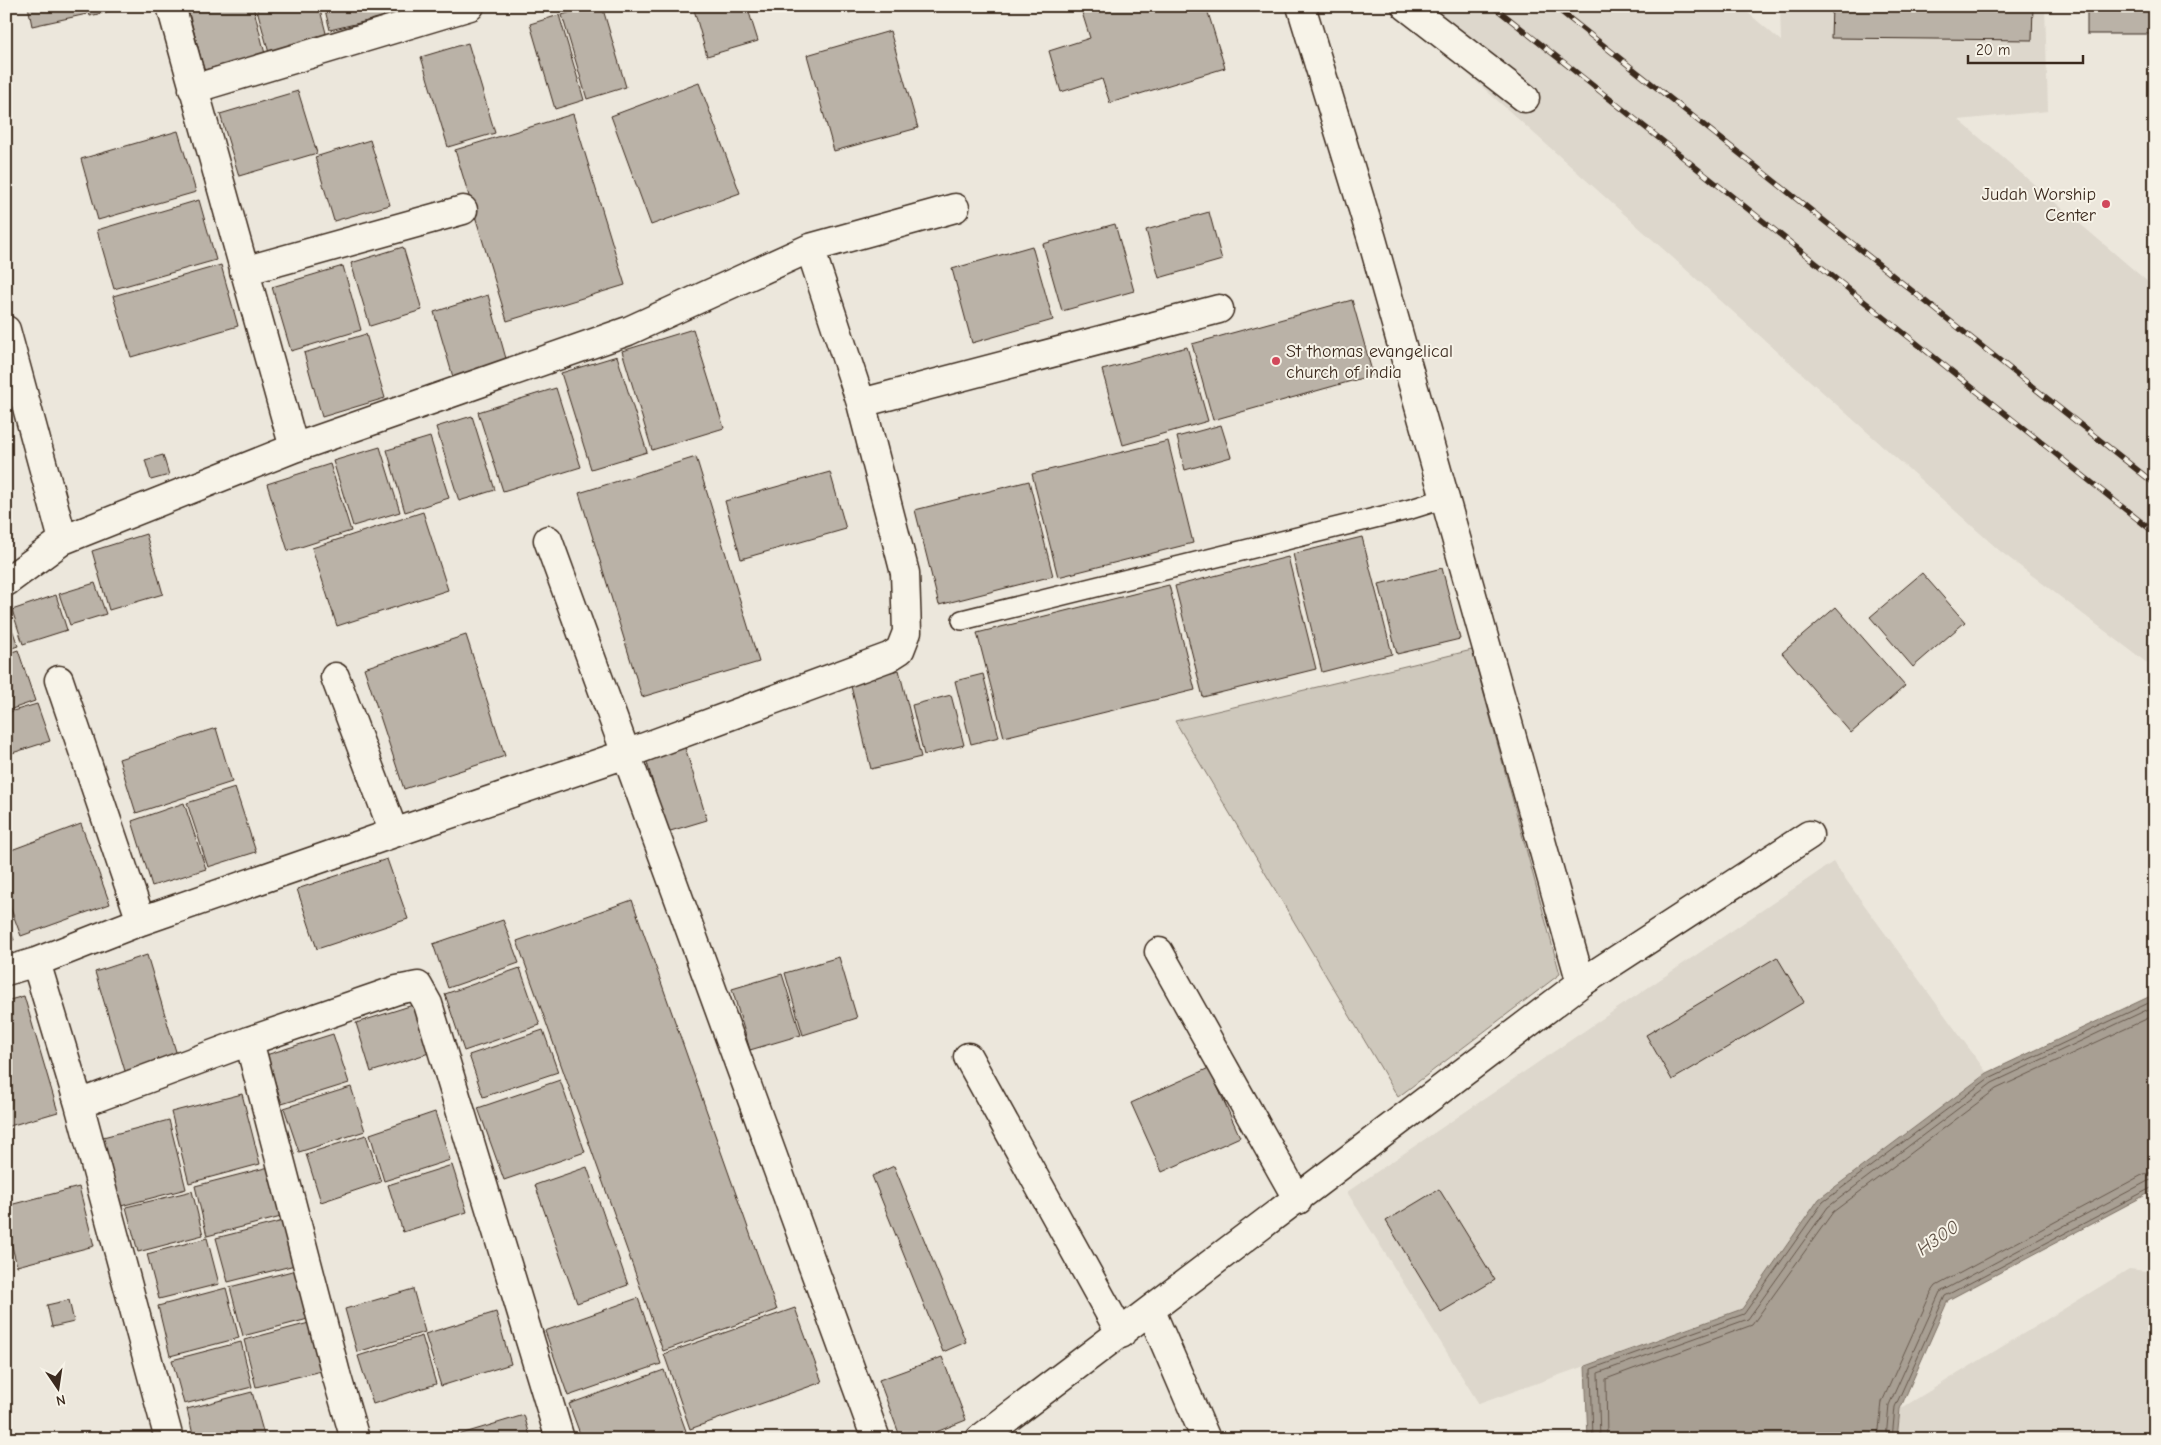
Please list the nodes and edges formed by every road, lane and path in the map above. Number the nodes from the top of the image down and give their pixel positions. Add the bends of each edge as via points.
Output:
1 (171, 6) edge
2 (470, 6) edge
3 (1301, 6) edge
4 (1406, 6) edge
5 (193, 89) junction
6 (1525, 98) dead end
7 (955, 208) dead end
8 (463, 210) dead end
9 (810, 248) junction
10 (244, 271) junction
11 (1220, 309) dead end
12 (6, 330) edge
13 (861, 403) junction
14 (294, 448) junction
15 (1446, 498) junction
16 (63, 540) junction
17 (548, 540) dead end
18 (6, 582) edge
19 (962, 620) dead end
20 (335, 677) dead end
21 (59, 680) dead end
22 (626, 754) junction
23 (394, 833) junction
24 (1809, 834) dead end
25 (141, 921) junction
26 (1159, 952) dead end
27 (36, 962) junction
28 (6, 971) edge
29 (1581, 984) junction
30 (248, 1041) junction
31 (968, 1057) dead end
32 (79, 1104) junction
33 (1298, 1200) junction
34 (1151, 1311) junction
35 (1121, 1334) junction
36 (169, 1439) edge
37 (356, 1439) edge
38 (560, 1439) edge
39 (876, 1439) edge
40 (980, 1439) edge
41 (1206, 1439) edge

1 - 5 street
2 - 5 street
3 - 15 street
4 - 6 street
5 - 10 street
7 - 9 street
8 - 10 street
9 - 13 street
9 - 14 street via 628,331
10 - 14 street
11 - 13 street
12 - 16 street
13 - 22 street via 905,573 907,632 900,650 889,658
14 - 16 street
15 - 19 lane
15 - 29 street
16 - 18 street
17 - 22 street
20 - 23 street
21 - 25 street
22 - 23 street
22 - 39 street
23 - 25 street
24 - 29 street
25 - 27 street
26 - 33 street
27 - 28 street
27 - 32 street
29 - 33 street
30 - 32 street
30 - 37 street
30 - 38 street via 418,986 428,1004
31 - 35 street
32 - 36 street
33 - 34 street
34 - 35 street
34 - 41 street
35 - 40 street

